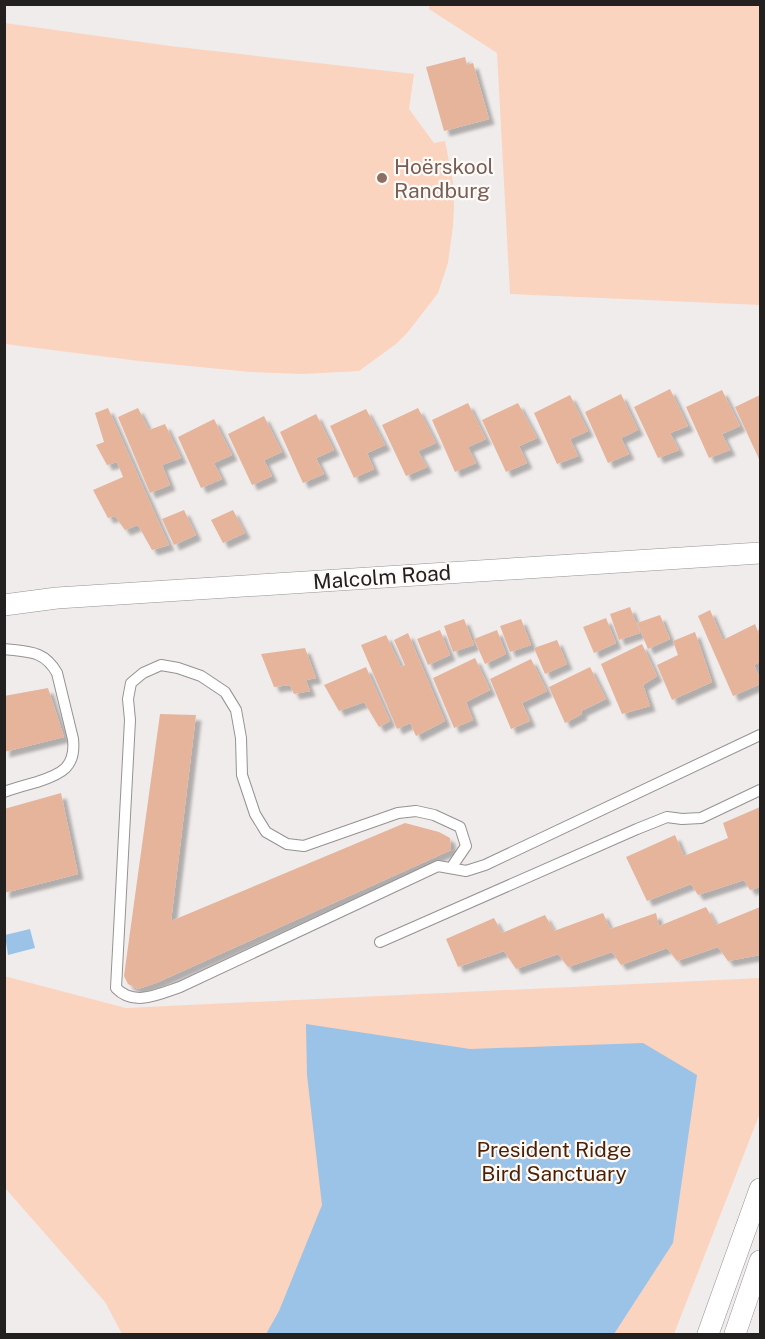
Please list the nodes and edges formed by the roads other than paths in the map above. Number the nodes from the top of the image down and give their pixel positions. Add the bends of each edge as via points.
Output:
1 (760, 553) edge
2 (4, 605) edge
3 (4, 649) edge
4 (760, 735) edge
5 (760, 790) edge
6 (4, 792) edge
7 (451, 868) junction
8 (380, 942) dead end
9 (760, 1189) edge
10 (760, 1261) edge
11 (708, 1335) edge
12 (735, 1335) edge

1 - 2 street, Malcolm Road via 81,596
3 - 6 lane via 32,652 52,664 74,749 72,760 60,774
4 - 7 lane via 485,865 466,871
5 - 8 lane via 701,818 667,817
7 - 7 lane via 438,866 180,987 152,997 122,994 116,988 130,683 161,665 201,676 225,692 236,710 242,775 255,814 266,832 287,844 304,846 398,813 416,811 460,827 466,846
9 - 11 street
10 - 12 street

